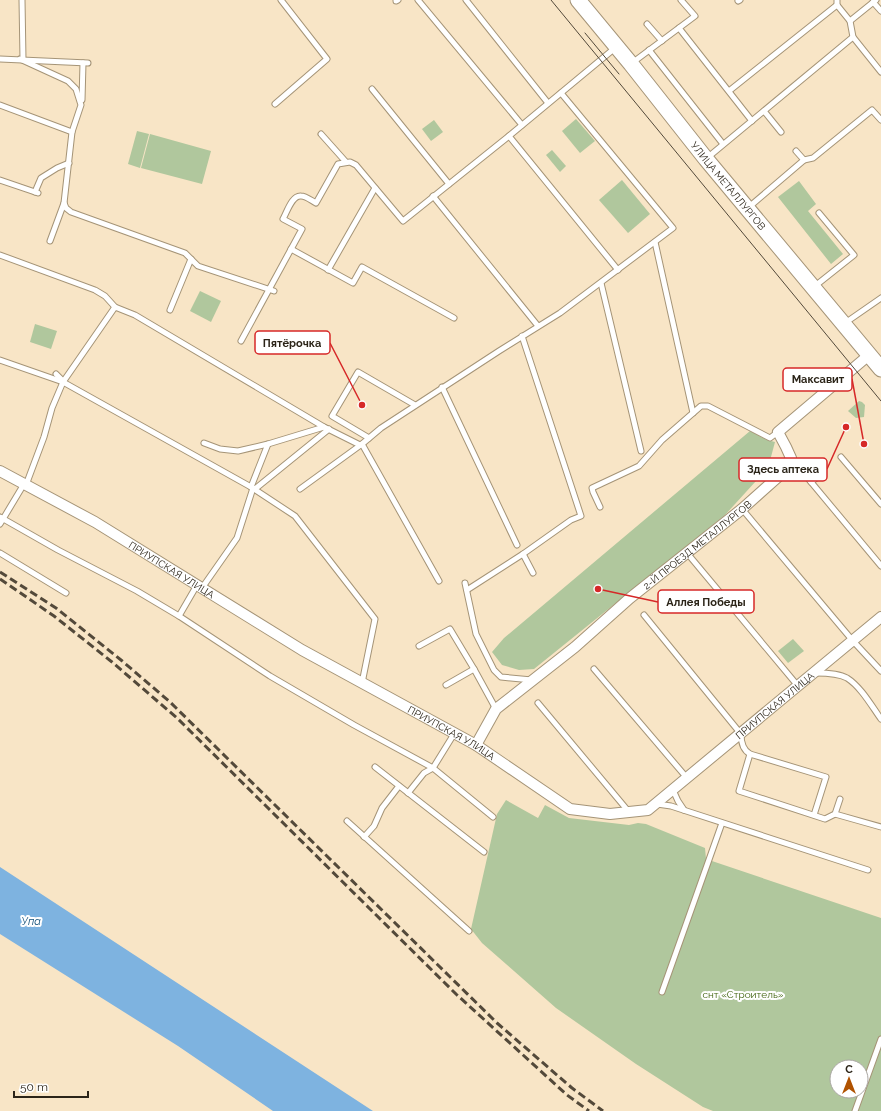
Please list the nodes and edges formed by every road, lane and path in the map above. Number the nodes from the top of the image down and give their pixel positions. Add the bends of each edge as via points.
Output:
1 (22, 0) edge
2 (281, 0) edge
3 (418, 0) edge
4 (466, 0) edge
5 (578, 0) edge
6 (681, 0) edge
7 (874, 1) edge
8 (837, 3) edge
9 (881, 11) edge
10 (850, 21) junction
11 (647, 24) dead end
12 (679, 28) junction
13 (853, 37) junction
14 (662, 41) junction
15 (616, 46) junction
16 (648, 50) junction
17 (0, 59) edge
18 (22, 59) junction
19 (632, 64) junction
20 (881, 72) edge
21 (372, 89) dead end
22 (729, 91) junction
23 (561, 93) junction
24 (548, 103) junction
25 (275, 104) dead end
26 (0, 105) edge
27 (81, 105) junction
28 (764, 111) junction
29 (881, 120) edge
30 (752, 121) junction
31 (522, 125) junction
32 (72, 132) junction
33 (781, 132) dead end
34 (321, 134) dead end
35 (509, 136) junction
36 (723, 144) junction
37 (796, 150) dead end
38 (706, 159) junction
39 (804, 160) junction
40 (346, 162) junction
41 (69, 163) junction
42 (0, 180) edge
43 (449, 184) junction
44 (375, 188) junction
45 (433, 196) junction
46 (64, 203) junction
47 (747, 208) junction
48 (819, 213) dead end
49 (50, 241) dead end
50 (655, 242) junction
51 (291, 249) junction
52 (0, 255) edge
53 (191, 259) junction
54 (328, 270) junction
55 (618, 270) junction
56 (601, 282) junction
57 (813, 288) junction
58 (272, 290) junction
59 (881, 298) edge
60 (115, 307) junction
61 (170, 310) dead end
62 (454, 318) dead end
63 (844, 324) junction
64 (538, 326) junction
65 (522, 336) junction
66 (241, 341) dead end
67 (869, 355) junction
68 (0, 360) edge
69 (881, 370) edge
70 (56, 374) dead end
71 (63, 382) junction
72 (442, 387) junction
73 (415, 406) junction
74 (693, 413) junction
75 (327, 428) junction
76 (778, 432) junction
77 (369, 438) junction
78 (204, 443) dead end
79 (268, 444) junction
80 (361, 444) junction
81 (641, 451) dead end
82 (841, 457) dead end
83 (0, 471) edge
84 (822, 474) dead end
85 (806, 476) dead end
86 (811, 482) junction
87 (25, 485) junction
88 (253, 488) junction
89 (300, 489) dead end
90 (881, 504) edge
91 (600, 507) dead end
92 (742, 509) junction
93 (1, 520) edge
94 (517, 545) dead end
95 (0, 553) edge
96 (687, 553) junction
97 (523, 554) junction
98 (881, 566) edge
99 (533, 573) dead end
100 (439, 581) dead end
101 (466, 583) dead end
102 (200, 587) junction
103 (467, 590) junction
104 (66, 593) dead end
105 (644, 615) dead end
106 (179, 616) junction
107 (881, 617) edge
108 (854, 641) junction
109 (419, 646) dead end
110 (474, 669) junction
111 (594, 669) dead end
112 (881, 671) edge
113 (815, 673) junction
114 (533, 680) junction
115 (362, 683) junction
116 (446, 685) dead end
117 (798, 686) junction
118 (538, 704) dead end
119 (496, 709) junction
120 (881, 719) edge
121 (454, 734) junction
122 (741, 734) junction
123 (476, 745) junction
124 (750, 754) junction
125 (375, 767) dead end
126 (433, 768) junction
127 (686, 778) junction
128 (399, 786) junction
129 (673, 790) junction
130 (408, 793) junction
131 (840, 799) dead end
132 (658, 804) junction
133 (684, 810) junction
134 (630, 813) junction
135 (835, 814) junction
136 (814, 815) junction
137 (493, 817) dead end
138 (347, 821) dead end
139 (722, 823) junction
140 (881, 827) edge
141 (364, 837) junction
142 (484, 852) dead end
143 (868, 870) dead end
144 (469, 931) dead end
145 (662, 992) dead end
146 (881, 1039) edge
147 (880, 1045) edge
148 (855, 1111) edge

1 - 18 lane
2 - 25 lane via 327,59
3 - 31 lane
4 - 24 lane
5 - 15 main road, УЛИЦА МЕТАЛЛУРГОВ
6 - 12 lane via 695,16
7 - 9 lane
7 - 10 lane
8 - 10 lane
8 - 22 lane
10 - 13 lane
11 - 14 lane
12 - 14 lane
12 - 22 lane
13 - 20 lane
13 - 28 lane
14 - 16 lane
15 - 19 main road, УЛИЦА МЕТАЛЛУРГОВ
15 - 23 lane
16 - 19 lane
16 - 36 lane
17 - 18 lane
18 - 27 lane via 68,81 76,89
18 - 27 lane via 86,63
19 - 38 main road, УЛИЦА МЕТАЛЛУРГОВ
21 - 43 lane
22 - 30 lane
23 - 24 lane
23 - 50 lane via 673,228
24 - 31 lane
26 - 32 lane
27 - 32 lane
28 - 30 lane
28 - 33 lane
29 - 39 lane via 872,110 813,158
30 - 36 lane
31 - 35 lane
32 - 41 lane
34 - 40 lane
35 - 43 lane
35 - 55 lane
36 - 38 lane
37 - 39 lane
38 - 47 main road, УЛИЦА МЕТАЛЛУРГОВ
39 - 47 lane
40 - 44 lane via 356,166
40 - 51 lane via 338,164 316,203 302,196 294,199 283,218 302,229
41 - 42 lane via 41,178 36,193
41 - 46 lane
43 - 45 lane
44 - 45 lane via 403,221
44 - 54 lane
45 - 64 lane
46 - 49 lane
46 - 53 lane via 71,212 185,253
47 - 57 main road, УЛИЦА МЕТАЛЛУРГОВ
48 - 57 lane via 854,255
50 - 55 lane
50 - 74 lane
51 - 54 lane
51 - 58 lane
52 - 60 lane via 95,290
53 - 58 lane via 198,266
53 - 61 lane
54 - 62 lane via 353,283 362,267
55 - 56 lane
56 - 64 lane
56 - 81 lane
57 - 63 main road, УЛИЦА МЕТАЛЛУРГОВ
58 - 66 lane
59 - 63 lane
60 - 71 lane
60 - 75 lane via 135,315
63 - 67 main road, УЛИЦА МЕТАЛЛУРГОВ
64 - 65 lane
65 - 72 lane
65 - 97 lane via 581,516 571,520
67 - 69 main road, УЛИЦА МЕТАЛЛУРГОВ
67 - 76 street
68 - 71 lane
70 - 71 lane
71 - 87 lane
71 - 88 lane
72 - 73 lane
72 - 94 lane
73 - 77 lane
73 - 77 lane via 358,372 332,416
74 - 76 lane via 701,406 708,406 770,438
74 - 91 lane via 662,440 639,466 592,488
75 - 79 lane
75 - 80 lane
75 - 88 lane
76 - 92 street, 2-Й ПРОЕЗД МЕТАЛЛУРГОВ via 791,458 779,476
77 - 80 lane
78 - 79 lane via 220,449 238,451
79 - 88 lane
80 - 89 lane
80 - 100 lane
82 - 90 lane
83 - 87 street, ПРИУПСКАЯ УЛИЦА
84 - 86 lane
85 - 86 lane
86 - 98 lane
87 - 93 lane
87 - 102 street, ПРИУПСКАЯ УЛИЦА via 95,522
88 - 102 lane via 237,538
88 - 115 lane via 295,516 375,619
92 - 96 street, 2-Й ПРОЕЗД МЕТАЛЛУРГОВ
92 - 108 lane
93 - 106 lane via 137,591
95 - 104 lane
96 - 114 street, 2-Й ПРОЕЗД МЕТАЛЛУРГОВ
96 - 117 lane
97 - 99 lane
97 - 103 lane
101 - 103 lane
102 - 106 lane
102 - 115 street, ПРИУПСКАЯ УЛИЦА via 302,650
103 - 114 lane via 476,634 494,670 501,677
105 - 122 lane
106 - 126 lane via 270,676
107 - 108 street, ПРИУПСКАЯ УЛИЦА
108 - 112 lane
108 - 113 street, ПРИУПСКАЯ УЛИЦА
109 - 110 lane via 450,629
110 - 116 lane
110 - 119 lane
111 - 127 lane
113 - 117 street, ПРИУПСКАЯ УЛИЦА
113 - 120 lane via 846,678 860,690
114 - 119 street, 2-Й ПРОЕЗД МЕТАЛЛУРГОВ
115 - 121 street, ПРИУПСКАЯ УЛИЦА
117 - 122 street, ПРИУПСКАЯ УЛИЦА
118 - 134 lane
119 - 123 street, 2-Й ПРОЕЗД МЕТАЛЛУРГОВ
121 - 123 street, ПРИУПСКАЯ УЛИЦА
121 - 126 lane
122 - 124 lane via 741,741
122 - 127 street, ПРИУПСКАЯ УЛИЦА
123 - 134 street, ПРИУПСКАЯ УЛИЦА via 570,809 610,814
124 - 136 lane via 739,791
124 - 136 lane via 826,777
125 - 128 lane
126 - 130 lane via 424,773
126 - 137 lane
127 - 129 street, ПРИУПСКАЯ УЛИЦА
128 - 130 lane
128 - 141 lane via 382,808 374,826
129 - 132 street, ПРИУПСКАЯ УЛИЦА
129 - 133 lane
130 - 142 lane
131 - 135 lane
132 - 133 lane
132 - 134 street, ПРИУПСКАЯ УЛИЦА via 648,810
133 - 139 lane
135 - 136 lane via 825,818
135 - 140 lane
138 - 141 lane
139 - 143 lane
139 - 145 lane
141 - 144 lane
146 - 147 lane
147 - 148 lane

